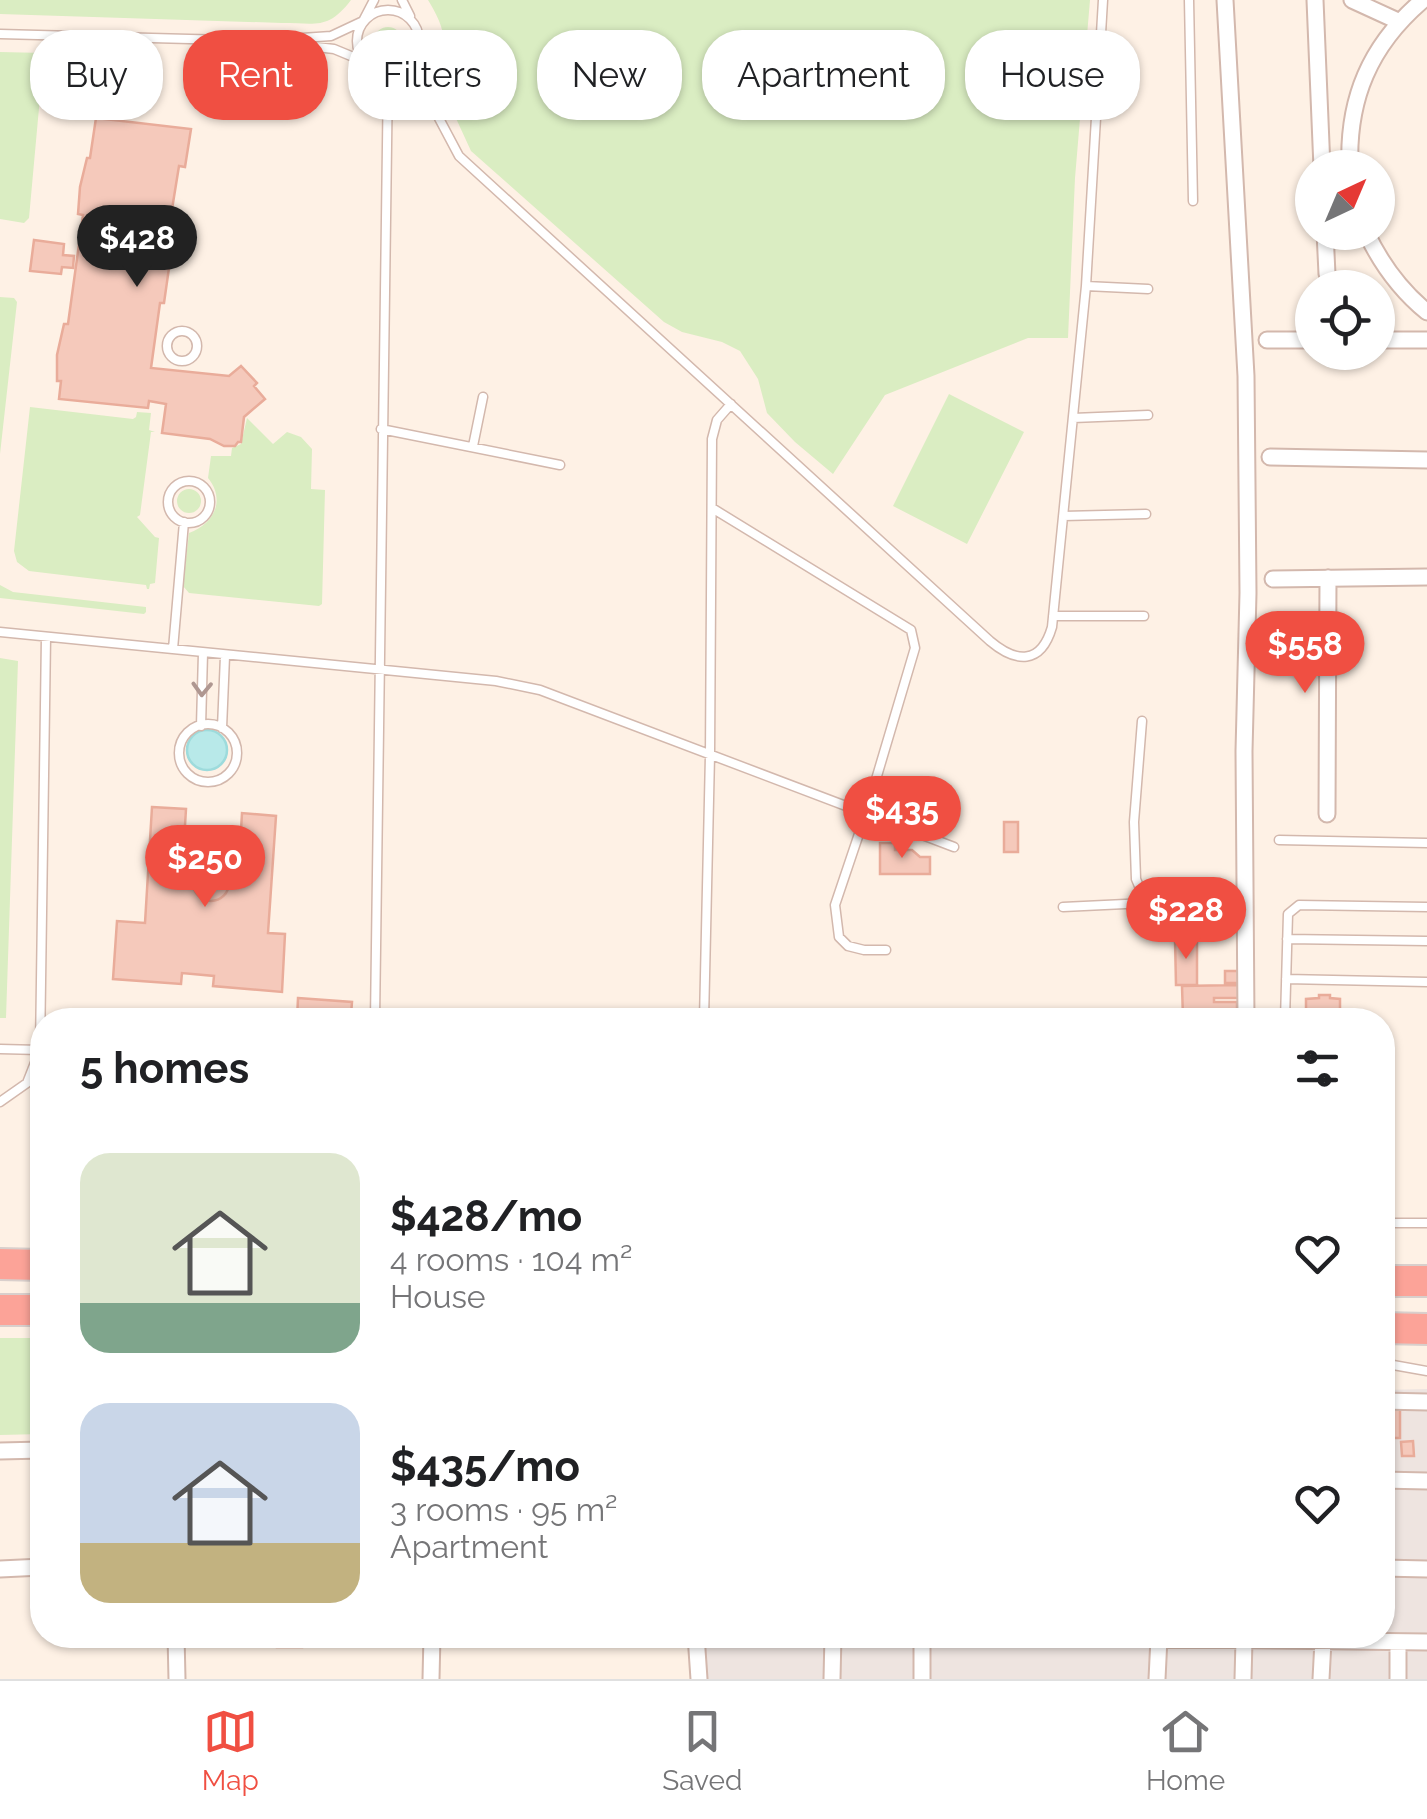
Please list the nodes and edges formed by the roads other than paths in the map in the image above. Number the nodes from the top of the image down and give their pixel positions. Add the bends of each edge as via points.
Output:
1 (374, 0) edge
2 (402, 0) edge
3 (1102, 0) edge
4 (1189, 0) edge
5 (1224, 0) edge
6 (1315, 0) edge
7 (1352, 0) edge
8 (1423, 0) edge
9 (363, 22) junction
10 (1400, 22) junction
11 (414, 24) junction
12 (359, 30) edge
13 (416, 30) edge
14 (0, 34) edge
15 (328, 36) edge
16 (183, 39) edge
17 (387, 120) edge
18 (439, 120) edge
19 (1321, 150) edge
20 (1350, 150) edge
21 (1193, 201) dead end
22 (1377, 250) edge
23 (1086, 286) junction
24 (1148, 290) dead end
25 (1427, 312) edge
26 (1267, 340) dead end
27 (1295, 340) edge
28 (1395, 340) edge
29 (1427, 340) edge
30 (482, 396) dead end
31 (732, 404) junction
32 (1148, 415) dead end
33 (1073, 418) junction
34 (381, 429) junction
35 (474, 446) junction
36 (1270, 457) dead end
37 (1427, 460) edge
38 (560, 464) dead end
39 (712, 508) junction
40 (1146, 514) dead end
41 (1063, 516) junction
42 (184, 522) junction
43 (1427, 577) edge
44 (1328, 578) junction
45 (1273, 579) dead end
46 (1054, 616) junction
47 (1144, 616) dead end
48 (0, 632) edge
49 (46, 637) junction
50 (172, 650) junction
51 (203, 653) junction
52 (225, 656) junction
53 (381, 669) junction
54 (1142, 721) dead end
55 (201, 726) junction
56 (222, 728) junction
57 (710, 754) junction
58 (866, 813) junction
59 (1327, 814) dead end
60 (1279, 840) dead end
61 (1427, 843) edge
62 (954, 847) dead end
63 (1245, 902) junction
64 (1146, 903) junction
65 (1063, 907) dead end
66 (1427, 907) edge
67 (1287, 938) junction
68 (1427, 941) edge
69 (886, 950) dead end
70 (1286, 979) junction
71 (1427, 982) edge
72 (42, 1008) edge
73 (376, 1008) edge
74 (704, 1008) edge
75 (1246, 1008) edge
76 (1286, 1008) edge
77 (0, 1049) edge
78 (30, 1050) edge
79 (30, 1076) edge
80 (0, 1102) edge
81 (1395, 1223) edge
82 (1427, 1224) edge
83 (0, 1264) edge
84 (30, 1265) edge
85 (1427, 1280) edge
86 (1395, 1281) edge
87 (0, 1310) edge
88 (30, 1310) edge
89 (1395, 1328) edge
90 (1427, 1329) edge
91 (1395, 1365) edge
92 (1427, 1370) edge
93 (1395, 1401) edge
94 (1427, 1402) edge
95 (30, 1450) edge
96 (0, 1451) edge
97 (1395, 1480) edge
98 (1427, 1481) edge
99 (30, 1568) edge
100 (1395, 1568) edge
101 (0, 1569) edge
102 (1427, 1569) edge
103 (1395, 1642) edge
104 (1398, 1642) junction
105 (1427, 1642) edge
106 (176, 1648) edge
107 (432, 1648) edge
108 (697, 1648) edge
109 (832, 1648) edge
110 (922, 1648) edge
111 (1159, 1648) edge
112 (1244, 1648) edge
113 (1323, 1648) edge
114 (177, 1679) edge
115 (431, 1679) edge
116 (699, 1679) edge
117 (832, 1679) edge
118 (922, 1679) edge
119 (1157, 1679) edge
120 (1243, 1679) edge
121 (1321, 1679) edge
122 (1398, 1679) edge

1 - 9 lane
2 - 11 lane
3 - 23 lane
4 - 21 lane
5 - 63 street via 1246,376
6 - 19 street
7 - 10 street
8 - 10 street
9 - 11 lane via 390,10
9 - 12 lane
9 - 15 lane
10 - 20 street via 1362,82
11 - 13 lane
14 - 16 lane
17 - 34 lane
18 - 31 lane via 458,156
22 - 25 street
23 - 24 lane
23 - 33 lane
26 - 27 street
28 - 29 street
30 - 35 lane
31 - 39 lane via 717,420 712,439
31 - 46 lane via 1002,652 1033,654 1050,636
32 - 33 lane
33 - 41 lane
34 - 35 lane
34 - 53 lane
35 - 38 lane
36 - 37 street
39 - 57 lane
39 - 58 lane via 911,630 914,648
40 - 41 lane
41 - 46 lane
42 - 42 lane via 204,517 210,505 208,492 191,480 173,487 168,498 173,516
42 - 50 lane
43 - 44 street
44 - 45 street
44 - 59 street
46 - 47 lane
48 - 49 lane
49 - 50 lane
49 - 72 lane
50 - 51 lane
51 - 52 lane
51 -> 55 lane
52 - 53 lane
52 - 56 lane
53 - 57 lane via 540,690
53 - 73 lane
54 - 64 lane via 1134,822 1136,879
55 - 56 lane
55 - 56 lane via 183,739 179,758 188,774 204,782 222,779 235,765 233,738
57 - 58 lane
57 - 74 lane
58 - 62 lane
58 - 69 lane via 835,905 836,923 848,946
60 - 61 lane
63 - 64 lane
63 - 75 street
64 - 65 lane
66 - 67 lane via 1298,905 1288,914
67 - 68 lane
67 - 70 lane
70 - 71 lane
70 - 76 lane
77 - 78 lane
79 - 80 lane
81 - 82 lane
83 - 84 highway
85 - 86 highway
87 - 88 highway
89 - 90 highway
91 - 92 lane
93 - 94 street
95 - 96 street
97 - 98 street
99 - 101 street
100 - 102 street
103 - 104 street
104 - 105 street
104 - 122 street
106 - 114 street
107 - 115 street
108 - 116 street
109 - 117 street
110 - 118 street
111 - 119 street
112 - 120 street
113 - 121 street

